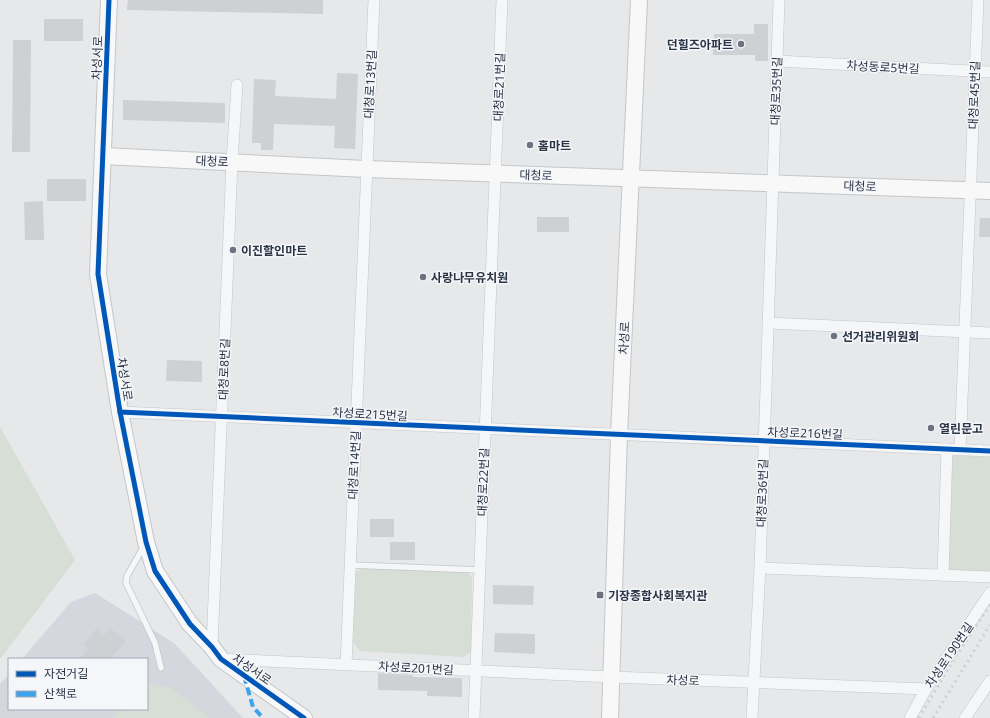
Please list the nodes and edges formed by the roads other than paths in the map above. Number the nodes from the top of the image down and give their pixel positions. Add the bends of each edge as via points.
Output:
1 (109, 0) edge
2 (374, 0) edge
3 (502, 0) edge
4 (639, 0) edge
5 (779, 0) edge
6 (978, 0) edge
7 (777, 62) junction
8 (975, 72) junction
9 (990, 72) edge
10 (237, 85) dead end
11 (102, 156) junction
12 (232, 162) junction
13 (366, 169) junction
14 (495, 174) junction
15 (632, 178) junction
16 (773, 183) junction
17 (970, 190) junction
18 (990, 191) edge
19 (768, 323) junction
20 (964, 331) junction
21 (990, 333) edge
22 (120, 412) junction
23 (222, 417) junction
24 (356, 423) junction
25 (485, 429) junction
26 (619, 435) junction
27 (764, 441) junction
28 (947, 449) junction
29 (960, 450) junction
30 (990, 451) edge
31 (146, 542) junction
32 (350, 564) junction
33 (760, 568) junction
34 (480, 570) junction
35 (943, 575) junction
36 (990, 577) edge
37 (990, 594) edge
38 (216, 653) junction
39 (346, 665) junction
40 (161, 668) dead end
41 (477, 671) junction
42 (612, 677) junction
43 (990, 681) edge
44 (754, 683) junction
45 (926, 688) junction
46 (304, 718) edge
47 (474, 718) edge
48 (610, 718) edge
49 (752, 718) edge
50 (910, 718) edge
51 (965, 718) edge

1 - 11 street, 차성서로
2 - 13 street, 대청로13번길
3 - 14 street, 대청로21번길
4 - 15 street, 차성로
5 - 7 street, 대청로35번길
6 - 8 street, 대청로45번길
7 - 8 street, 차성동로5번길
7 - 16 street, 대청로35번길
8 - 9 street, 차성동로5번길
8 - 17 street, 대청로45번길
10 - 12 street, 대청로8번길
11 - 12 street, 대청로
11 - 22 street, 차성서로 via 98,274
12 - 13 street, 대청로
12 - 23 street, 대청로8번길
13 - 14 street, 대청로
13 - 24 street, 대청로14번길
14 - 15 street, 대청로
14 - 25 street, 대청로22번길
15 - 16 street, 대청로
15 - 26 street, 차성로
16 - 17 street, 대청로
16 - 19 street, 대청로36번길
17 - 18 street, 대청로
17 - 20 street
19 - 20 street
19 - 27 street, 대청로36번길
20 - 21 street
20 - 29 street
22 - 23 street, 차성로215번길
22 - 31 street, 차성서로
23 - 24 street, 차성로215번길
23 - 38 street, 대청로8번길
24 - 25 street, 차성로215번길
24 - 32 street, 대청로14번길
25 - 26 street, 차성로215번길
25 - 34 street, 대청로22번길
26 - 27 street, 차성로216번길
26 - 42 street, 차성로
27 - 28 street, 차성로216번길
27 - 33 street, 대청로36번길
28 - 29 street, 차성로216번길
28 - 35 street
29 - 30 street, 차성로216번길
31 - 38 street, 차성서로 via 155,571 190,624
31 - 40 lane via 127,576 126,583 155,643
32 - 34 lane
32 - 39 street, 대청로14번길
33 - 35 street
33 - 44 street, 대청로36번길
34 - 41 street, 대청로22번길
35 - 36 street
37 - 45 street, 차성로190번길
38 - 39 street, 차성로201번길
38 - 46 street, 차성서로
39 - 41 street, 차성로201번길
41 - 42 street, 차성로201번길
41 - 47 street, 대청로22번길
42 - 44 street, 차성로
42 - 48 street, 차성로
43 - 51 street
44 - 45 street
44 - 49 street, 대청로36번길
45 - 50 street, 차성로190번길

